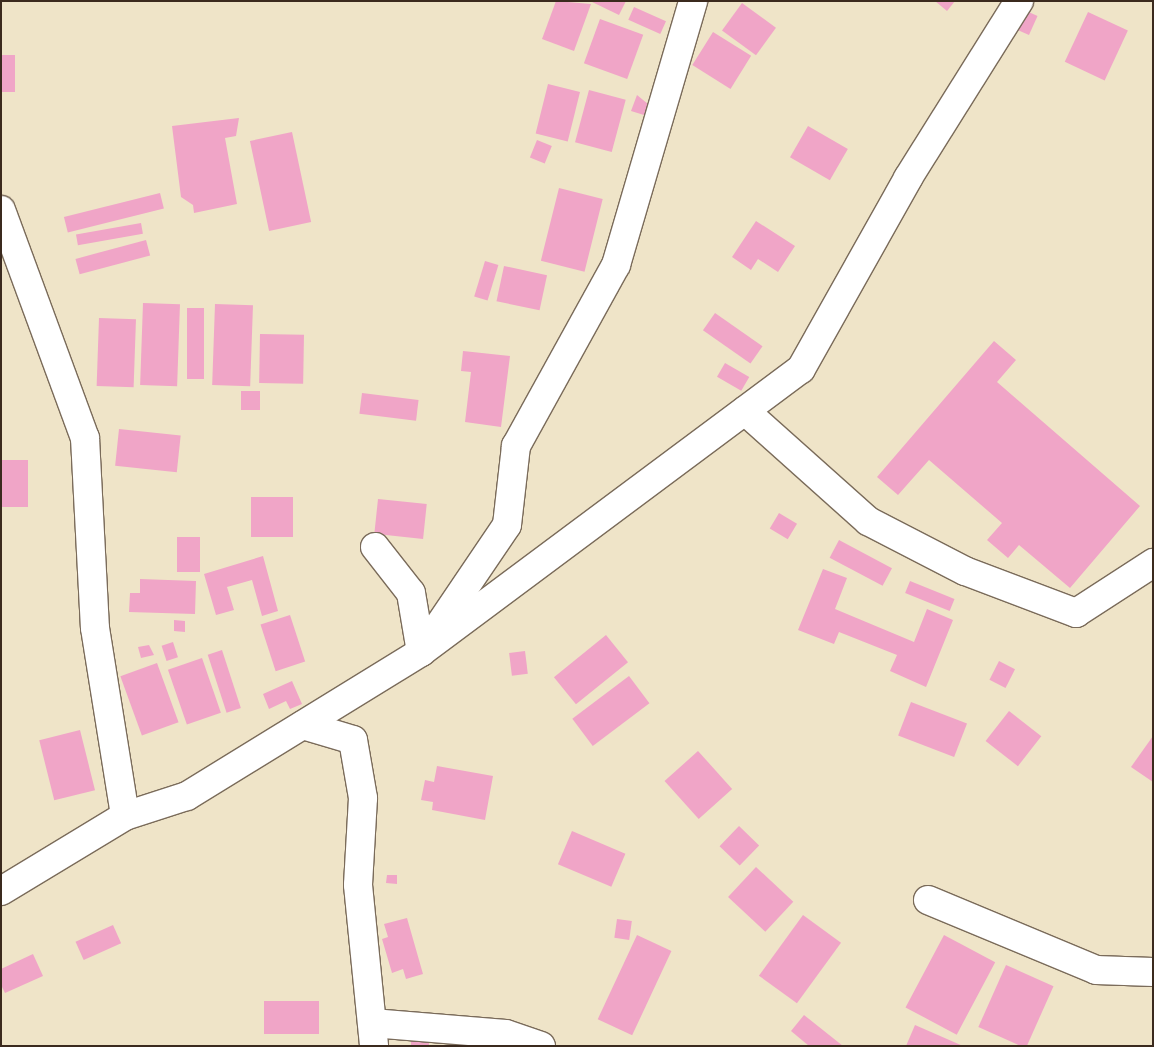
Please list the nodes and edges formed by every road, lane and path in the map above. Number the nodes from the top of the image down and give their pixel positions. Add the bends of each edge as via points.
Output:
1 (693, 1) edge
2 (1019, 1) edge
3 (1, 210) edge
4 (745, 411) junction
5 (375, 547) dead end
6 (1153, 563) edge
7 (421, 652) junction
8 (303, 725) junction
9 (124, 816) junction
10 (1, 891) edge
11 (928, 900) dead end
12 (1153, 972) edge
13 (373, 1034) edge
14 (541, 1046) edge

1 - 7 street via 616,265 516,446 507,525
2 - 4 street via 908,178 801,369
3 - 9 street via 85,438 95,628
4 - 6 street via 868,521 965,571 1076,613
4 - 7 street
5 - 7 street via 411,593
7 - 8 street
8 - 9 street via 188,796
8 - 13 street via 353,740 363,798 358,885
9 - 10 street
11 - 12 street via 1096,970
13 - 14 street via 506,1034

